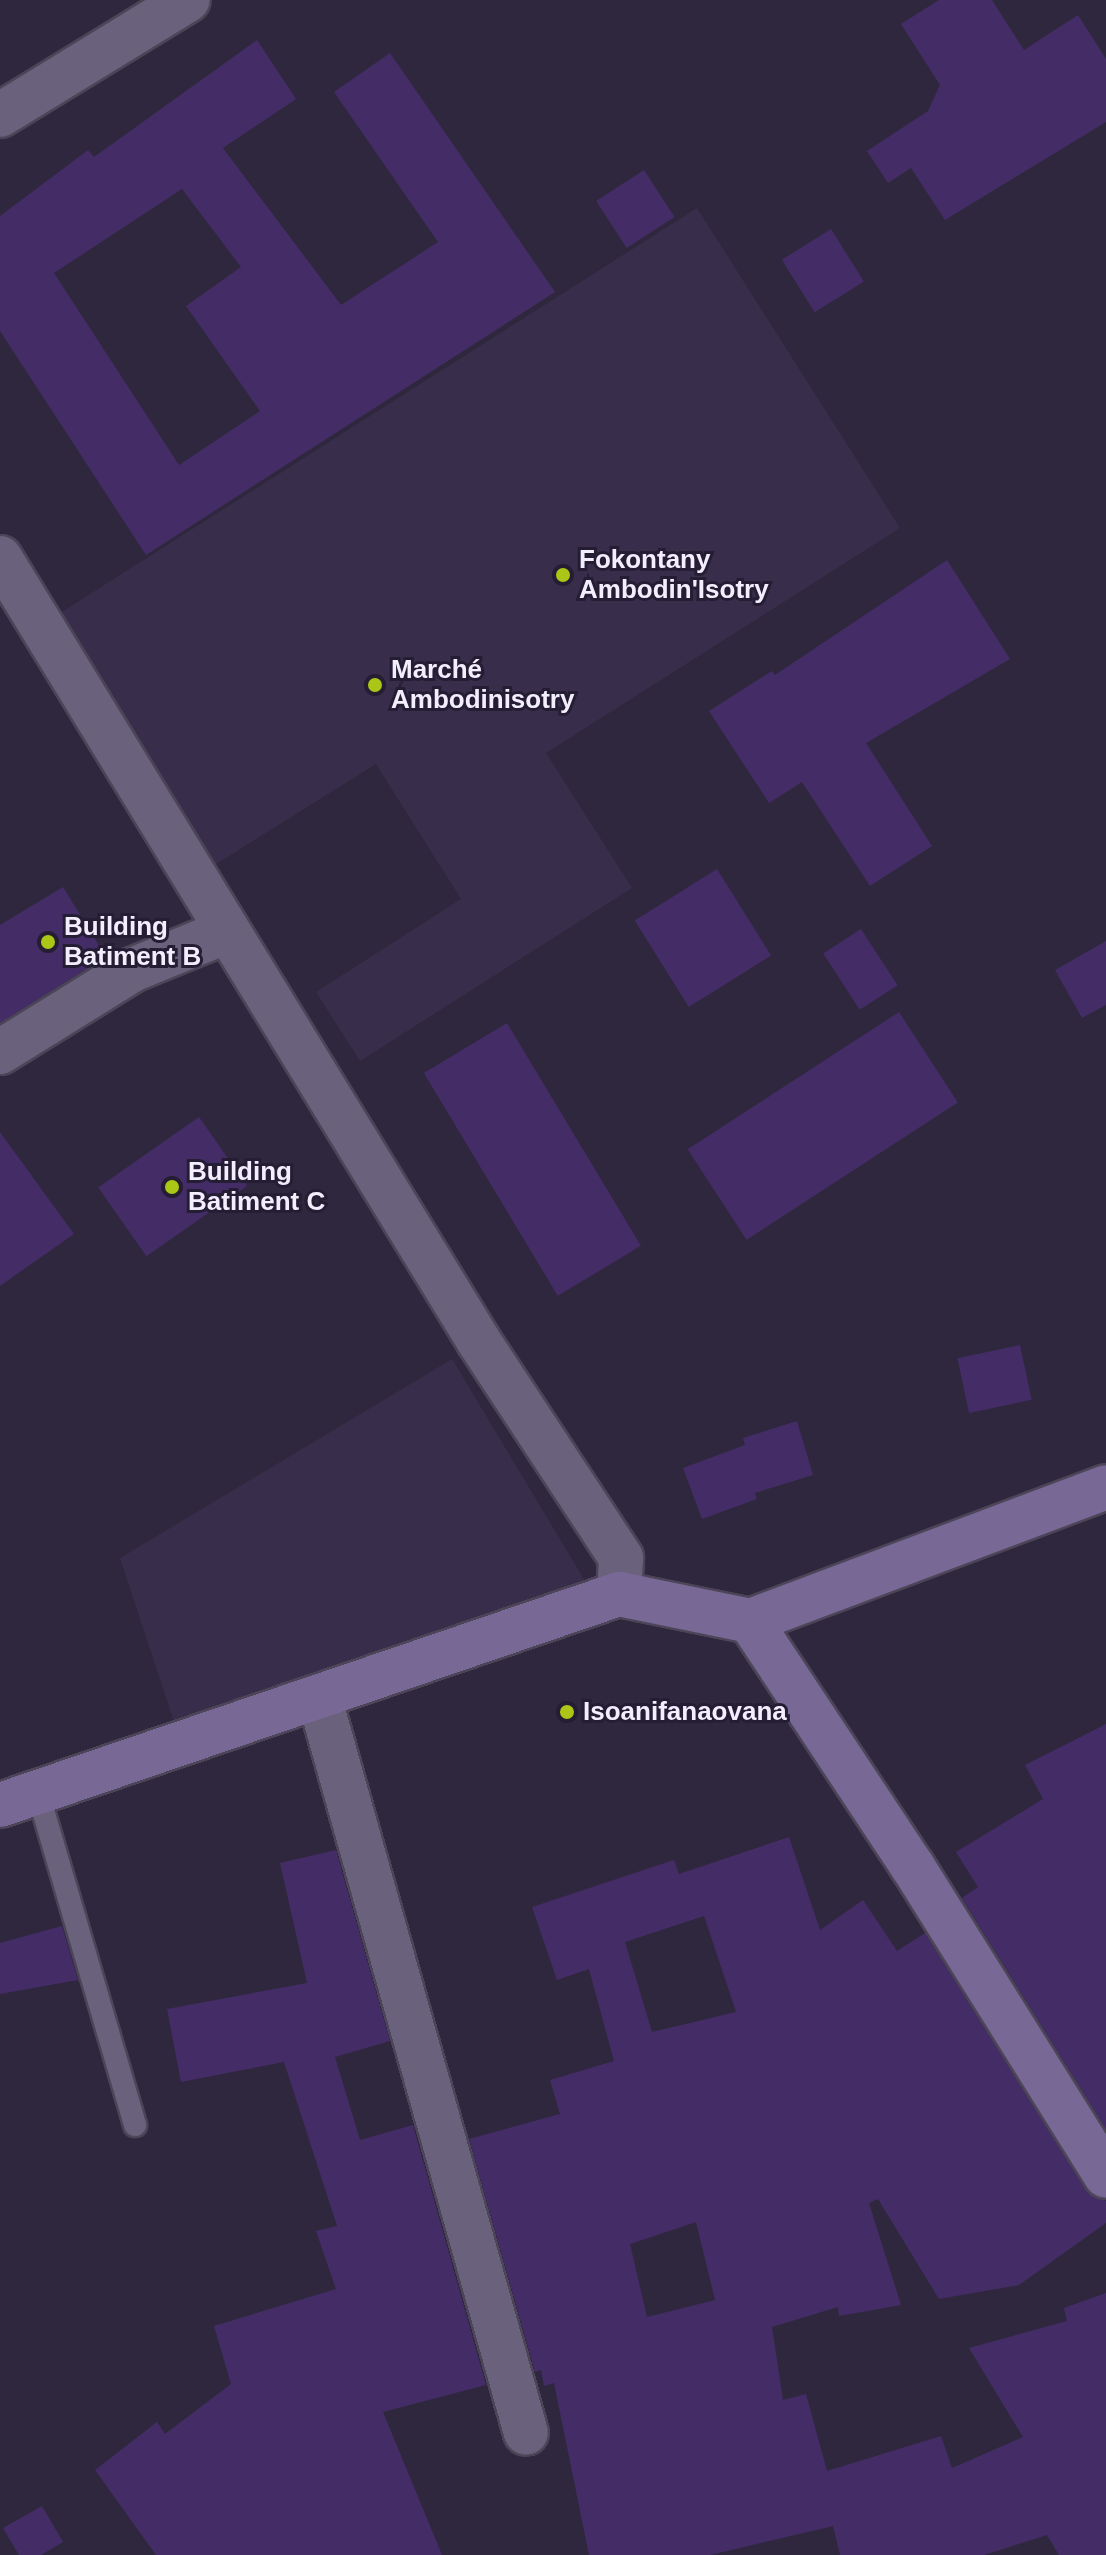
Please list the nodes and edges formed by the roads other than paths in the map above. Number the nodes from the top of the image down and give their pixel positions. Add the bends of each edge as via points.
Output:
1 (188, 0) edge
2 (0, 115) edge
3 (0, 558) edge
4 (227, 931) junction
5 (0, 1052) edge
6 (1106, 1487) edge
7 (619, 1594) junction
8 (750, 1621) junction
9 (320, 1700) junction
10 (19, 1799) edge
11 (135, 2125) dead end
12 (1106, 2176) edge
13 (526, 2433) dead end

1 - 2 street
3 - 4 street
4 - 5 street via 132,970
4 - 7 street via 478,1340 621,1558
6 - 8 street
7 - 8 street
7 - 9 street
8 - 12 street via 913,1867
9 - 10 street
9 - 13 street
10 - 11 lane

